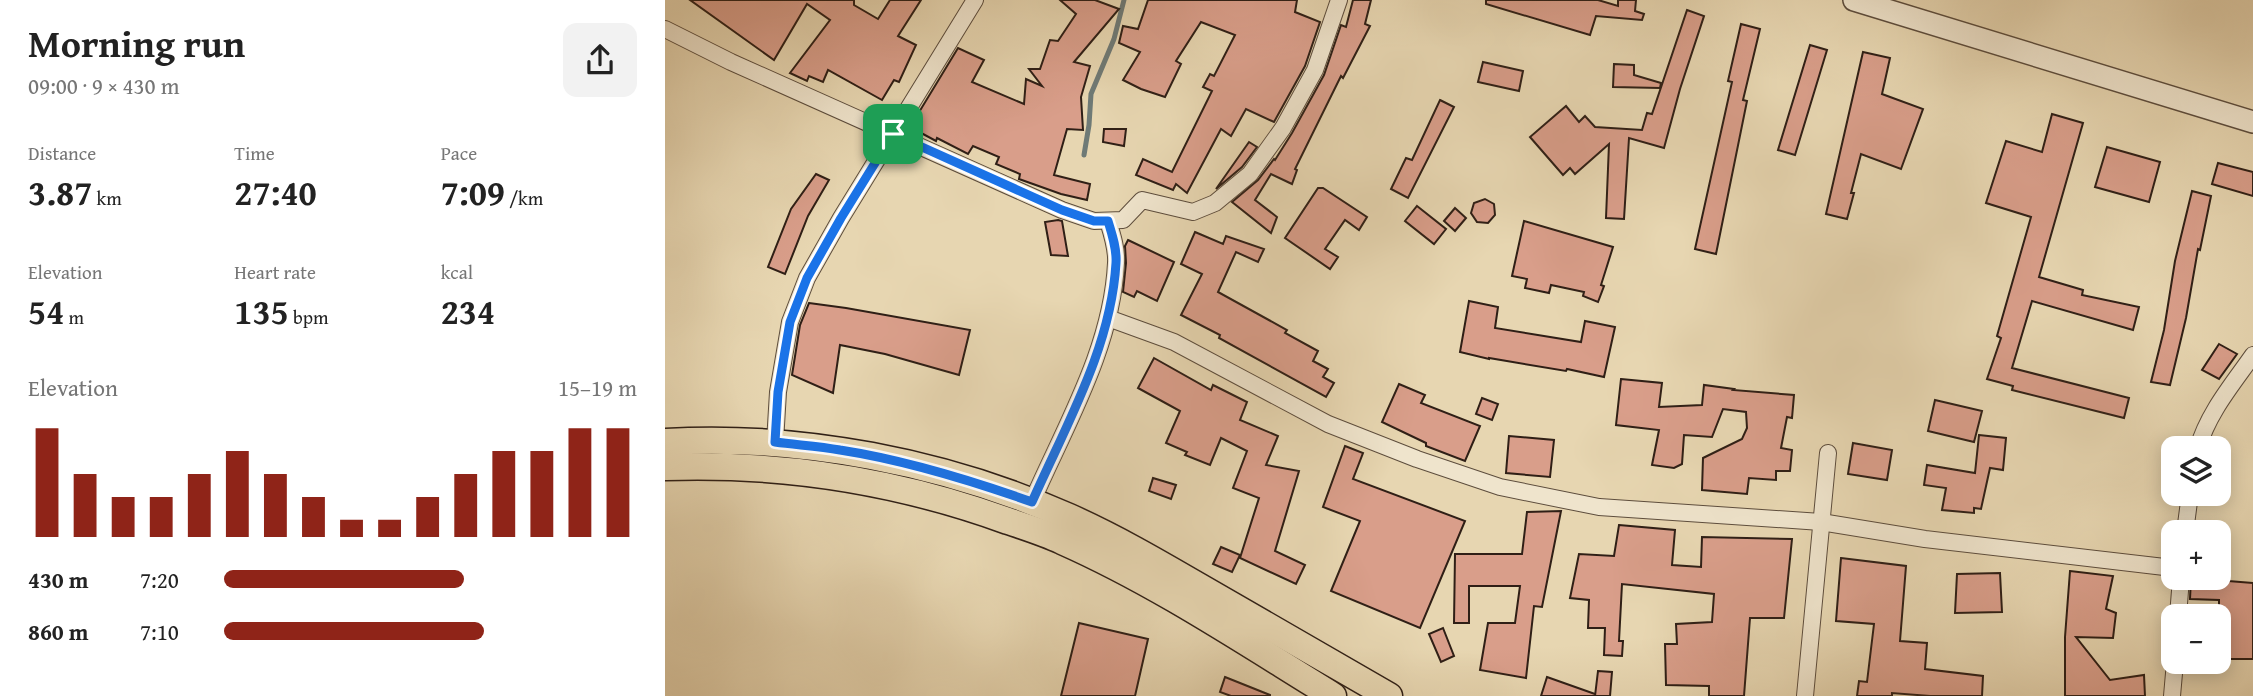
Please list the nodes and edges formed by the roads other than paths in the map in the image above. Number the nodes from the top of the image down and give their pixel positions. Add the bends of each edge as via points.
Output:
1 (975, 0) edge
2 (1339, 0) edge
3 (1854, 0) edge
4 (1903, 0) edge
5 (665, 29) edge
6 (2253, 108) edge
7 (2253, 122) edge
8 (893, 134) junction
9 (1108, 221) junction
10 (1108, 318) junction
11 (2253, 355) edge
12 (2202, 436) edge
13 (665, 442) edge
14 (775, 442) junction
15 (1828, 453) dead end
16 (665, 467) edge
17 (1032, 502) junction
18 (1821, 522) junction
19 (2161, 567) edge
20 (2174, 674) edge
21 (1333, 696) edge
22 (1389, 696) edge
23 (1805, 696) edge
24 (2172, 696) edge

1 - 8 street
2 - 9 street via 1315,70 1283,128 1250,174 1215,203 1193,212 1142,200 1123,220
3 - 7 street
4 - 6 street
5 - 8 street
8 - 9 street via 1062,210
8 - 14 street via 807,278 790,322
9 - 10 street via 1116,262
10 - 17 street via 1090,375
10 - 18 street via 1174,342 1328,424 1500,487 1599,507
11 - 12 street via 2220,400
13 - 14 main road
14 - 17 main road via 901,463
15 - 18 street
16 - 21 main road via 748,467 853,479 982,512 1060,539 1117,567
17 - 22 main road via 1127,544
18 - 19 street
18 - 23 street
20 - 24 street

